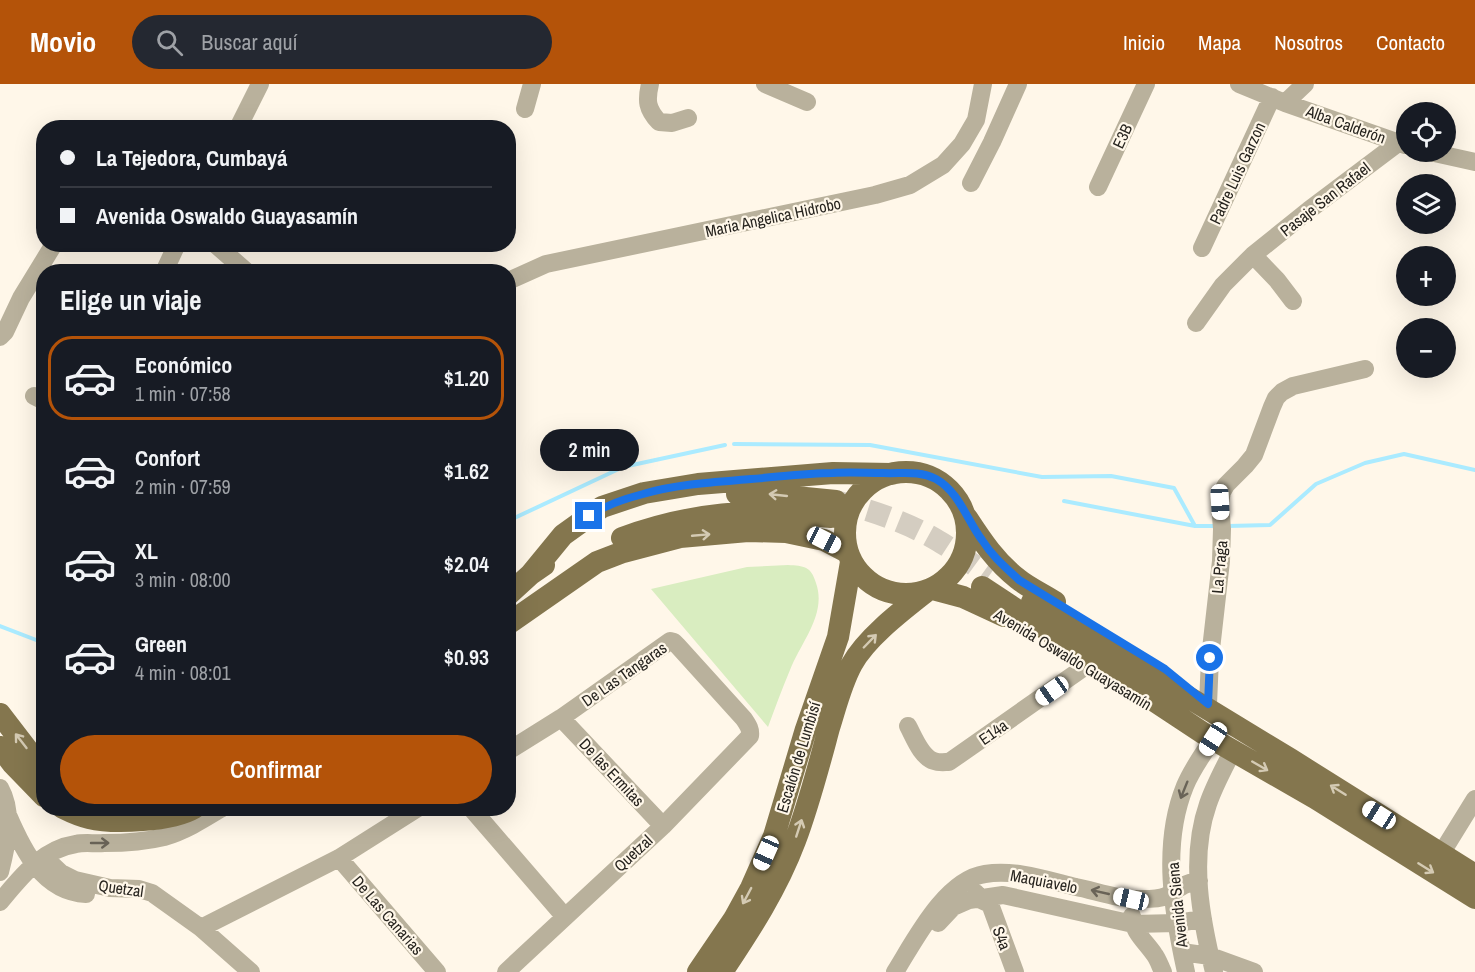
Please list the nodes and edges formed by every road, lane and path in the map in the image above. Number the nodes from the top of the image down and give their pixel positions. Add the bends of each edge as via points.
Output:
1 (260, 84) edge
2 (532, 84) edge
3 (650, 84) edge
4 (765, 84) edge
5 (983, 84) edge
6 (1018, 84) edge
7 (1146, 84) edge
8 (1239, 84) edge
9 (1305, 84) edge
10 (1278, 100) junction
11 (807, 102) dead end
12 (525, 109) dead end
13 (687, 118) dead end
14 (242, 120) edge
15 (1396, 142) edge
16 (1396, 149) edge
17 (1456, 158) edge
18 (1475, 162) edge
19 (971, 183) dead end
20 (1098, 187) dead end
21 (1202, 248) dead end
22 (224, 252) edge
23 (1253, 255) junction
24 (238, 264) edge
25 (36, 273) edge
26 (516, 277) edge
27 (1293, 301) dead end
28 (1196, 322) dead end
29 (0, 337) edge
30 (1365, 369) dead end
31 (892, 474) junction
32 (966, 515) junction
33 (849, 557) junction
34 (531, 574) junction
35 (516, 588) edge
36 (930, 590) junction
37 (550, 593) junction
38 (516, 618) edge
39 (1086, 666) junction
40 (1208, 704) junction
41 (0, 714) edge
42 (561, 718) junction
43 (908, 726) dead end
44 (750, 728) joint
45 (1211, 738) junction
46 (1240, 742) junction
47 (516, 746) edge
48 (0, 747) edge
49 (36, 759) edge
50 (0, 788) edge
51 (36, 788) edge
52 (1475, 799) edge
53 (8, 815) junction
54 (83, 816) edge
55 (168, 816) edge
56 (207, 816) edge
57 (405, 816) edge
58 (478, 816) edge
59 (663, 826) junction
60 (1441, 854) junction
61 (339, 858) junction
62 (39, 860) junction
63 (0, 872) edge
64 (996, 873) junction
65 (1475, 875) edge
66 (972, 877) junction
67 (1198, 881) junction
68 (1173, 891) junction
69 (1475, 898) edge
70 (988, 899) junction
71 (1131, 899) junction
72 (0, 902) edge
73 (565, 918) junction
74 (1203, 920) junction
75 (1177, 923) junction
76 (1133, 924) junction
77 (201, 928) junction
78 (1182, 952) junction
79 (1212, 964) edge
80 (251, 972) edge
81 (437, 972) edge
82 (506, 972) edge
83 (698, 972) edge
84 (723, 972) edge
85 (896, 972) edge
86 (907, 972) edge
87 (1015, 972) edge
88 (1163, 972) edge
89 (1186, 972) edge
90 (1254, 972) edge

1 - 14 street
2 - 12 street
3 - 13 street via 650,112 659,122
4 - 11 street
5 - 26 street, Maria Angelica Hidrobo via 976,120 962,144 942,165 910,185 546,264
6 - 19 street
7 - 20 street, E3B
8 - 10 street, Alba Calderón
9 - 10 street, Padre Luis Garzon
10 - 15 street, Alba Calderón
10 - 21 street, Padre Luis Garzon
16 - 23 street, Pasaje San Rafael
17 - 18 street
22 - 24 street
23 - 27 street
23 - 28 street, Pasaje San Rafael via 1223,285
25 - 29 street
30 - 40 street, La Praga via 1282,392 1272,407 1254,455 1222,492 1222,553
31 - 32 main road via 922,474 937,480 950,489
31 - 33 main road via 873,481 848,512 844,532
31 - 34 main road via 833,472 644,493 602,507 563,535
32 - 36 main road via 966,550 959,566 948,579
32 - 40 main road, Avenida Oswaldo Guayasamín via 982,542 1019,580 1165,669
33 - 36 main road via 862,576 876,587 910,595
37 -> 33 main road via 597,562 680,537 786,532 824,540
33 -> 83 main road, Escalón de Lumbisí via 838,637 774,836 734,920
34 - 35 main road
37 -> 34 main road via 596,551 652,527 715,515 833,509 765,494 717,495 649,507 608,522
36 - 39 main road, Avenida Oswaldo Guayasamín via 963,597 998,612
84 -> 36 main road, Escalón de Lumbisí via 758,919 795,841 840,691 853,663 880,631
37 - 38 main road
39 - 43 street, E14a via 950,762 929,758
39 - 45 main road, Avenida Oswaldo Guayasamín
40 - 46 main road, Avenida Oswaldo Guayasamín
49 -> 41 main road
42 - 44 street, De Las Tangaras via 670,641
42 - 47 street, De Las Tangaras
42 - 59 street, De las Ermitas
44 - 59 street, Quetzal via 750,736
45 - 46 main road, Avenida Oswaldo Guayasamín
45 - 46 main road, Avenida Oswaldo Guayasamín via 985,581
45 -> 68 street, Avenida Siena via 1178,807 1172,856
60 -> 46 main road, Avenida Oswaldo Guayasamín
46 - 67 street, Avenida Siena via 1207,806
46 -> 69 main road, Avenida Oswaldo Guayasamín via 1315,798
48 - 51 main road
50 - 53 street
52 - 60 street
53 - 62 street, Quetzal via 20,841
53 - 63 street
54 - 55 main road via 117,821
62 -> 56 street via 77,844 165,836
57 - 61 street
58 - 73 street
59 - 73 street, Quetzal
60 - 65 main road, Avenida Oswaldo Guayasamín
61 - 77 street
61 - 81 street, De Las Canarias
62 - 72 street
62 - 77 street, Quetzal via 43,876 62,888 96,894 110,888 139,889 152,893
64 - 66 street, Maquiavelo
64 - 70 street, S4a
71 -> 64 street, Maquiavelo via 1025,875
66 - 70 street, S4a
66 - 85 street, Maquiavelo via 931,913
67 - 68 street, Maquiavelo
67 - 74 street, Avenida Siena
68 - 71 street, Maquiavelo via 1161,897
68 - 75 street, Avenida Siena
70 - 76 street, Maquiavelo via 1003,895
70 - 86 street via 969,900 953,907 938,921
70 - 87 street, S4a
71 - 76 street
73 - 82 street, Quetzal
74 - 75 street, Maquiavelo
74 - 79 street, Avenida Siena
75 - 76 street, Maquiavelo
75 - 78 street, Avenida Siena
76 - 88 street
77 - 80 street, Quetzal
78 - 79 street
78 - 89 street, Avenida Siena
79 - 90 street

